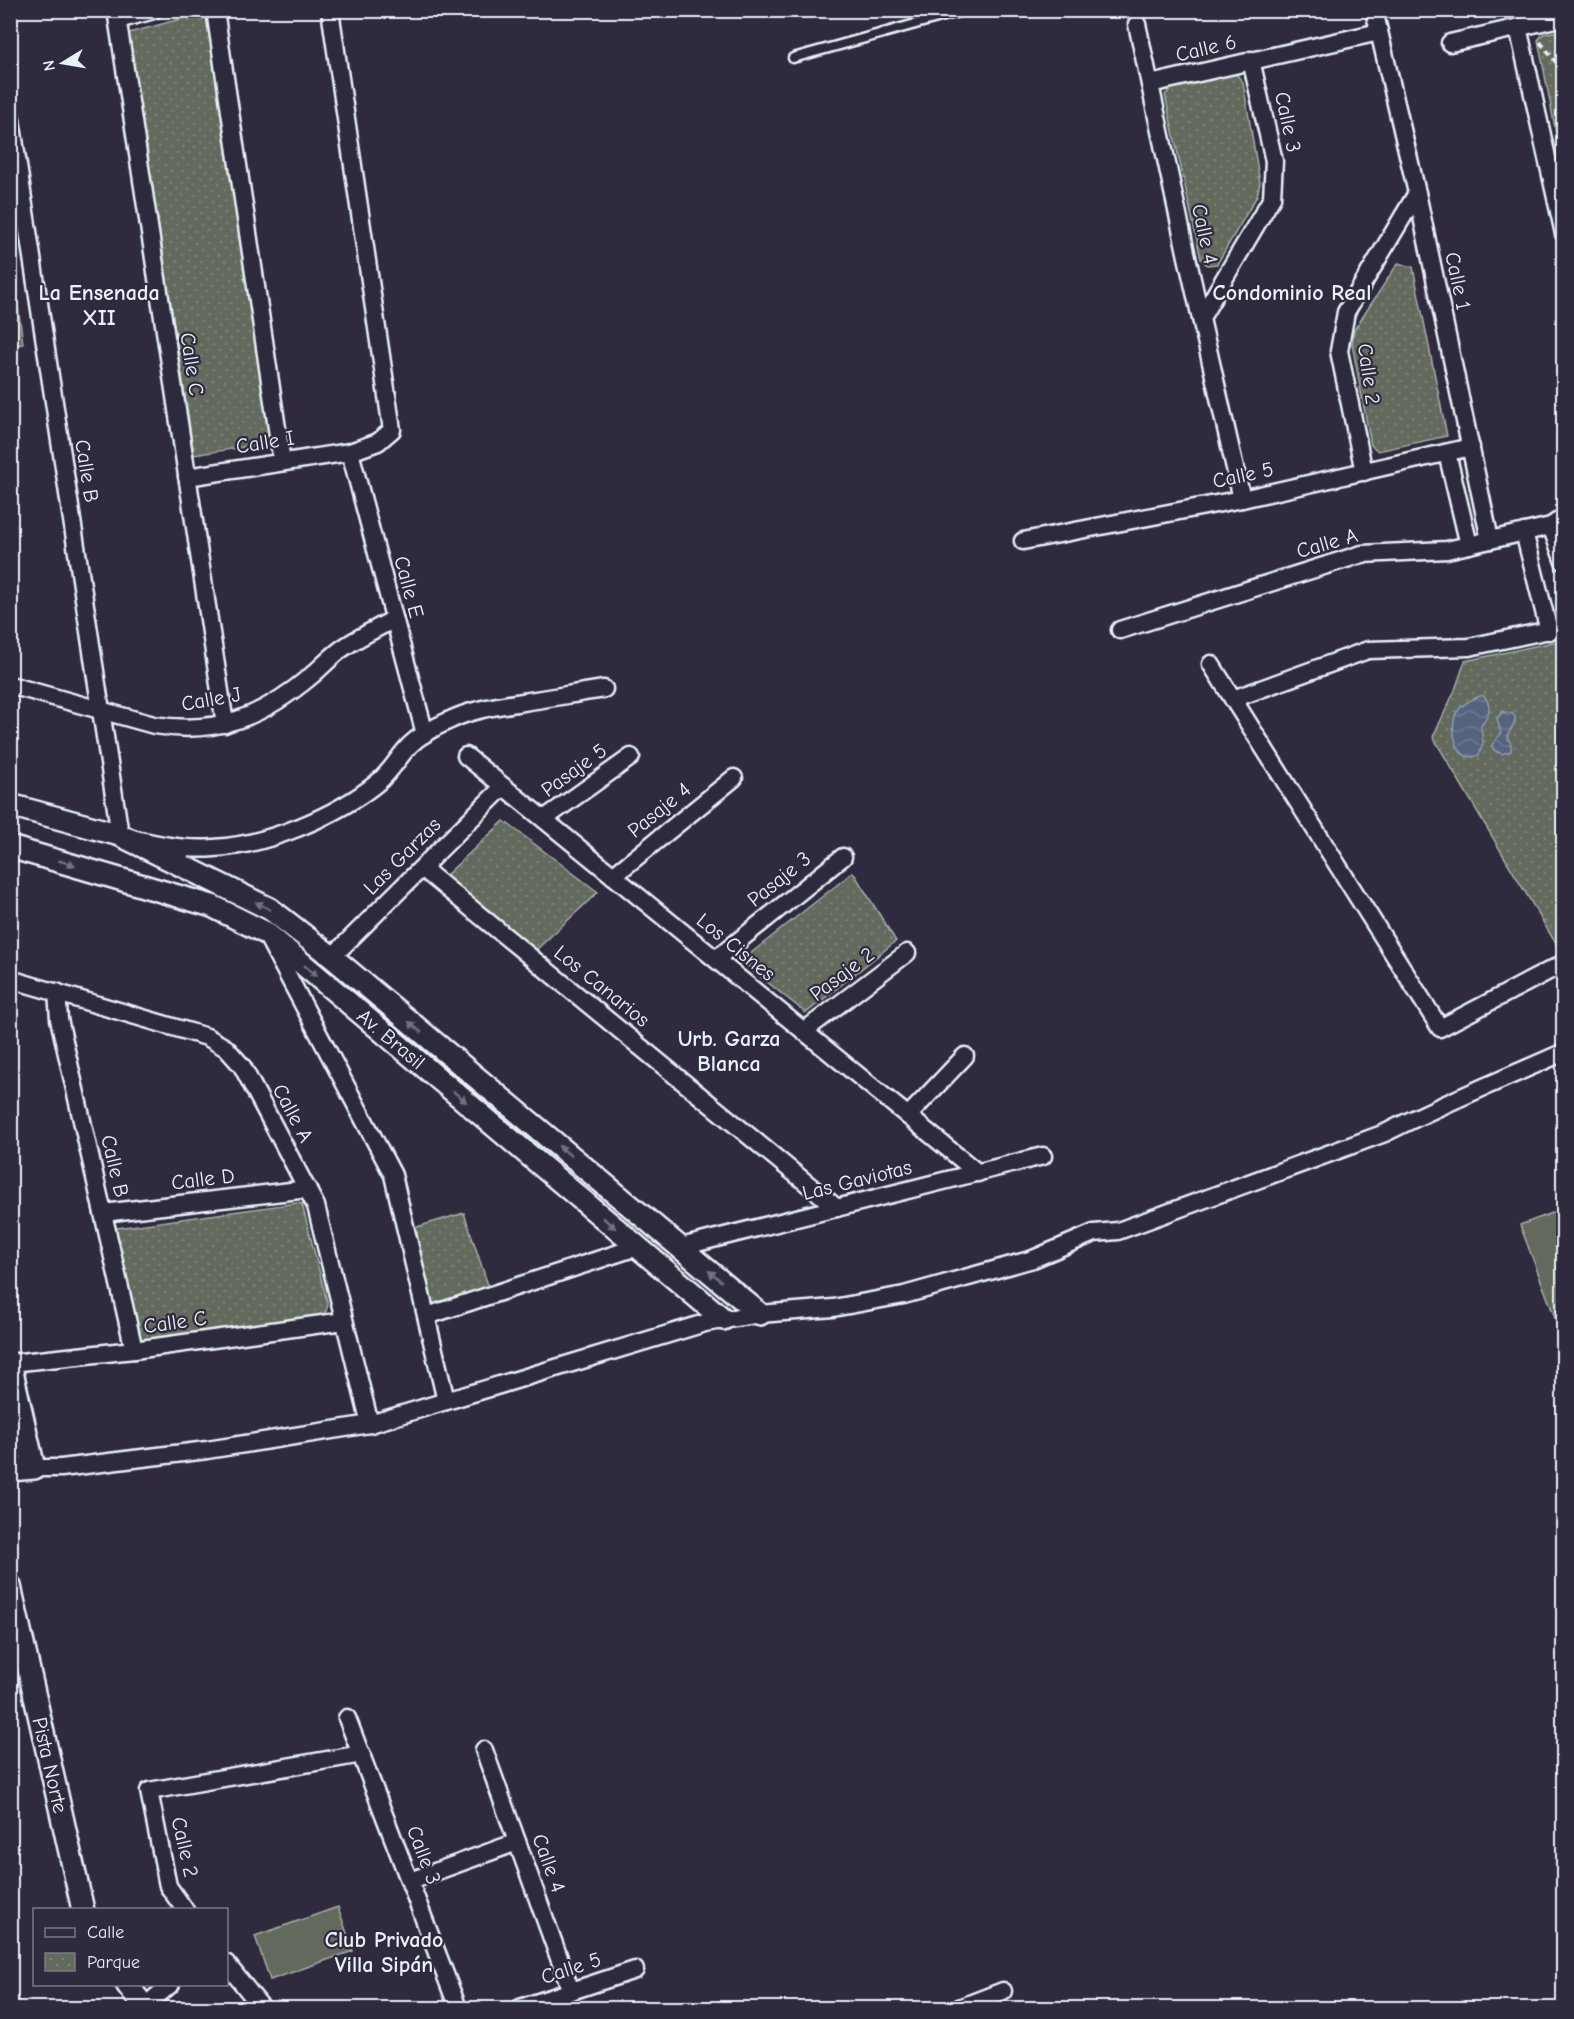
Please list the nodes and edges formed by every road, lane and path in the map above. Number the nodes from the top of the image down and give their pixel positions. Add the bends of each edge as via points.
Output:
1 (154, 10) edge
2 (215, 10) edge
3 (330, 10) edge
4 (966, 10) edge
5 (1374, 10) edge
6 (117, 15) edge
7 (1563, 17) edge
8 (1137, 24) dead end
9 (1518, 27) junction
10 (1379, 32) junction
11 (1538, 41) dead end
12 (1450, 43) dead end
13 (793, 58) dead end
14 (1251, 60) junction
15 (1563, 72) edge
16 (1150, 84) junction
17 (10, 113) edge
18 (1417, 193) junction
19 (1563, 234) edge
20 (1201, 318) junction
21 (1471, 447) junction
22 (350, 452) junction
23 (1447, 453) junction
24 (282, 462) junction
25 (1364, 472) junction
26 (187, 477) junction
27 (1242, 499) junction
28 (1557, 522) edge
29 (1524, 532) junction
30 (1490, 540) junction
31 (1023, 541) dead end
32 (1469, 545) junction
33 (1563, 562) edge
34 (394, 619) junction
35 (1556, 629) edge
36 (1120, 630) dead end
37 (1211, 664) dead end
38 (10, 685) edge
39 (604, 689) dead end
40 (1233, 699) junction
41 (101, 710) junction
42 (225, 724) junction
43 (425, 734) junction
44 (466, 756) dead end
45 (631, 757) dead end
46 (734, 778) dead end
47 (503, 787) junction
48 (10, 805) edge
49 (544, 819) junction
50 (120, 835) junction
51 (10, 846) edge
52 (843, 857) dead end
53 (422, 868) junction
54 (613, 876) junction
55 (266, 933) junction
56 (907, 952) dead end
57 (332, 957) junction
58 (716, 960) junction
59 (1563, 963) edge
60 (10, 979) edge
61 (57, 992) junction
62 (804, 1031) junction
63 (1563, 1052) edge
64 (965, 1056) dead end
65 (908, 1116) junction
66 (1044, 1156) dead end
67 (978, 1173) junction
68 (308, 1189) junction
69 (837, 1208) junction
70 (103, 1213) junction
71 (637, 1247) junction
72 (681, 1248) junction
73 (760, 1314) junction
74 (426, 1316) junction
75 (723, 1319) junction
76 (344, 1322) junction
77 (134, 1350) junction
78 (11, 1363) edge
79 (446, 1401) junction
80 (370, 1424) junction
81 (34, 1468) junction
82 (10, 1470) edge
83 (10, 1586) edge
84 (347, 1718) dead end
85 (484, 1750) dead end
86 (362, 1754) junction
87 (517, 1842) junction
88 (410, 1881) junction
89 (83, 1908) edge
90 (184, 1908) edge
91 (228, 1966) edge
92 (635, 1970) dead end
93 (128, 1986) edge
94 (169, 1986) edge
95 (571, 1991) junction
96 (1003, 1991) dead end
97 (145, 2008) edge
98 (262, 2008) edge
99 (458, 2008) edge
100 (520, 2008) edge
101 (959, 2008) edge

1 - 6 street
2 - 24 street
3 - 22 street, Calle I via 392,430 378,442
4 - 13 lane
5 - 10 street, Calle 1
6 - 26 street, Calle C
7 - 9 street
8 - 16 street, Calle 4
9 - 12 street
9 - 19 street
10 - 14 street, Calle 6
10 - 18 street, Calle 1
11 - 15 path
14 - 16 street, Calle 6
14 - 20 street, Calle 3 via 1274,160 1272,198
16 - 20 street, Calle 4
17 - 41 street, Calle B
18 - 21 street, Calle 1
18 - 25 street, Calle 2 via 1346,312 1339,351
20 - 27 street, Calle 4
21 - 23 street, Calle 5
21 - 30 street, Calle 1
22 - 24 street, Calle I
22 - 34 street, Calle E
23 - 25 street, Calle 5
23 - 32 street
24 - 26 street, Calle I
25 - 27 street, Calle 5
26 - 42 street, Calle C
27 - 31 street, Calle 5
28 - 29 street, Calle A
28 - 33 street
29 - 30 street, Calle A
29 - 35 street
30 - 32 street, Calle A
32 - 36 street, Calle A via 1447,550 1362,554
34 - 42 street, Calle J via 346,645 290,694 250,717
34 - 43 street, Calle E
35 - 40 street via 1468,647 1368,650
37 - 40 street
38 - 41 street, Calle J
39 - 43 street via 474,710
40 - 59 street via 1440,1028
41 - 42 street, Calle J via 176,728
41 - 50 street, Calle B
43 - 50 street via 366,792 340,808 266,839 215,848 175,846
44 - 47 street, Los Cisnes
45 - 49 street, Pasaje 5
46 - 54 street, Pasaje 4
47 - 49 street, Los Cisnes
47 - 53 street, Las Garzas
48 - 50 street, Av. Brasil
49 - 54 street, Los Cisnes
57 -> 50 street, Av. Brasil via 270,909
51 -> 55 street, Av. Brasil via 212,906
52 - 58 street, Pasaje 3
53 - 57 street, Las Garzas
53 - 69 street, Los Canarios
54 - 58 street, Los Cisnes
55 -> 71 street, Av. Brasil
55 - 74 street via 393,1175
56 - 62 street, Pasaje 2
72 -> 57 street, Av. Brasil
58 - 62 street, Los Cisnes
60 - 61 street, Calle A
61 - 68 street, Calle A via 207,1037 226,1048 242,1066
61 - 70 street, Calle B via 59,1018
62 - 65 street, Los Cisnes
63 - 73 street via 1385,1133 1118,1231 1094,1233 1033,1259 863,1304
64 - 65 street
65 - 67 street, Los Cisnes
66 - 67 street, Las Gaviotas
67 - 69 street, Las Gaviotas
68 - 70 street, Calle D
68 - 76 street, Calle A via 316,1206
69 - 72 street, Las Gaviotas
70 - 77 street, Calle B
71 - 74 street
71 - 75 street, Av. Brasil
73 -> 72 street, Av. Brasil
73 - 75 street
74 - 79 street
75 - 79 street
76 - 77 street, Calle C
76 - 80 street, Calle A
77 - 78 street, Calle C
78 - 81 street
79 - 80 street
80 - 81 street via 196,1451
81 - 82 street
83 - 89 street, Pista Norte
84 - 86 street, Calle 3
85 - 87 street, Calle 4
86 - 88 street, Calle 3
86 - 90 street, Calle 2 via 149,1791 168,1886
87 - 88 street
87 - 95 street, Calle 4
88 - 99 street, Calle 3
91 - 98 street
92 - 95 street, Calle 5
93 - 97 street
94 - 97 street
95 - 100 street, Calle 5
96 - 101 street

